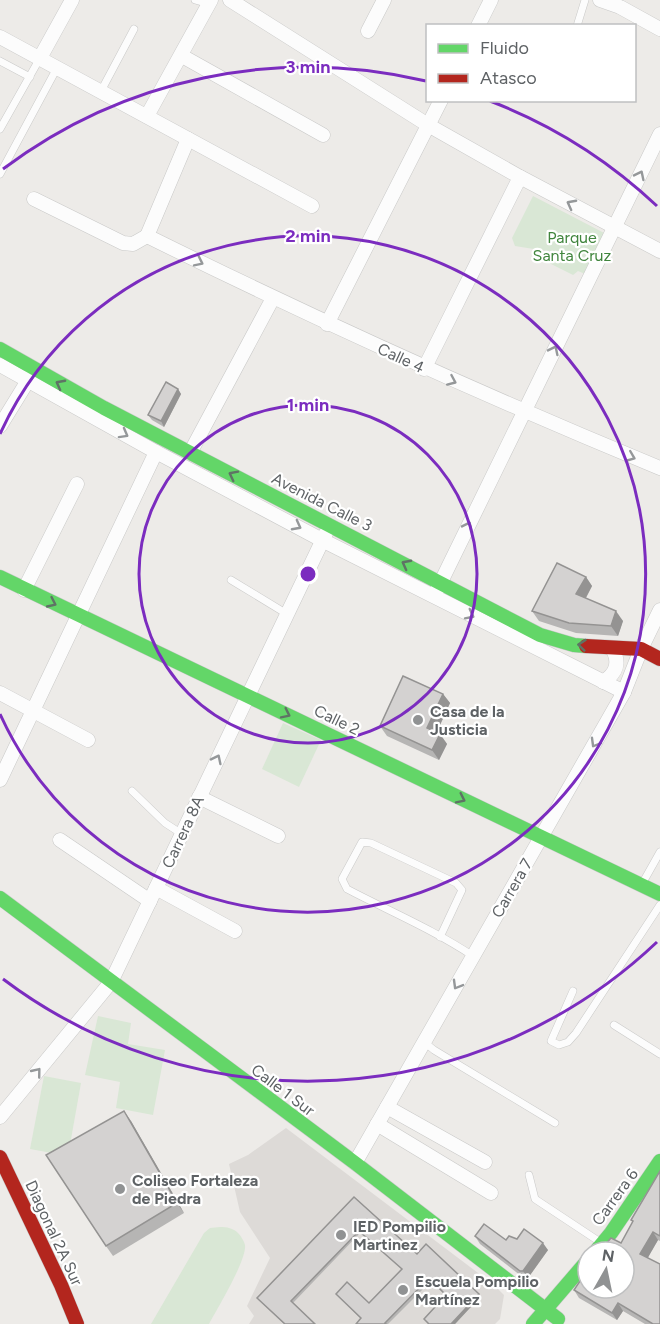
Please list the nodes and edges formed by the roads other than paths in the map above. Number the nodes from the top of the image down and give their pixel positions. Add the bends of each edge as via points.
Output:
1 (72, 0) edge
2 (195, 0) edge
3 (230, 0) edge
4 (384, 0) edge
5 (491, 0) edge
6 (585, 0) edge
7 (600, 0) edge
8 (210, 2) edge
9 (479, 24) edge
10 (578, 24) edge
11 (134, 29) dead end
12 (660, 29) edge
13 (368, 31) dead end
14 (0, 37) edge
15 (182, 57) junction
16 (40, 58) junction
17 (0, 61) edge
18 (57, 68) junction
19 (30, 77) junction
20 (101, 92) junction
21 (440, 102) edge
22 (147, 116) junction
23 (428, 125) junction
24 (0, 129) edge
25 (660, 134) edge
26 (323, 135) dead end
27 (188, 139) junction
28 (0, 174) edge
29 (520, 177) junction
30 (34, 199) dead end
31 (312, 206) dead end
32 (615, 227) junction
33 (147, 236) junction
34 (660, 251) edge
35 (273, 298) junction
36 (327, 324) junction
37 (0, 349) edge
38 (0, 365) edge
39 (424, 369) junction
40 (31, 376) junction
41 (524, 412) junction
42 (0, 426) edge
43 (156, 452) junction
44 (190, 453) junction
45 (660, 468) edge
46 (77, 484) dead end
47 (330, 524) junction
48 (322, 540) junction
49 (0, 577) edge
50 (231, 580) dead end
51 (441, 583) junction
52 (24, 590) junction
53 (434, 597) junction
54 (660, 610) edge
55 (287, 614) junction
56 (78, 616) junction
57 (612, 648) junction
58 (641, 649) junction
59 (660, 660) edge
60 (603, 682) junction
61 (624, 692) junction
62 (0, 693) edge
63 (248, 695) junction
64 (33, 711) junction
65 (88, 740) dead end
66 (0, 780) edge
67 (132, 791) dead end
68 (199, 797) junction
69 (182, 834) junction
70 (278, 836) dead end
71 (541, 837) junction
72 (60, 840) dead end
73 (660, 852) edge
74 (642, 884) junction
75 (660, 894) edge
76 (153, 895) junction
77 (0, 898) edge
78 (660, 905) edge
79 (235, 931) dead end
80 (440, 937) junction
81 (473, 956) junction
82 (111, 982) junction
83 (573, 991) dead end
84 (614, 1025) dead end
85 (424, 1042) junction
86 (660, 1054) edge
87 (387, 1107) junction
88 (0, 1117) edge
89 (555, 1123) dead end
90 (377, 1124) junction
91 (0, 1156) edge
92 (660, 1161) edge
93 (485, 1162) dead end
94 (355, 1163) junction
95 (529, 1175) dead end
96 (491, 1193) dead end
97 (588, 1240) edge
98 (604, 1240) edge
99 (576, 1274) edge
100 (546, 1310) junction
101 (558, 1319) dead end
102 (76, 1324) edge
103 (533, 1324) edge

1 - 16 street
2 - 8 lane
3 - 23 street
4 - 13 street
5 - 9 street
6 - 10 lane
7 - 12 street
8 - 15 street
11 - 20 lane
14 - 16 street
15 - 22 street
15 - 26 street
16 - 18 street
16 - 19 lane
17 - 19 lane
18 - 20 street
18 - 28 lane
19 - 24 lane
20 - 22 street
21 - 23 street
22 - 27 street
23 - 29 street
23 - 36 street
32 -> 25 street
27 - 31 street
27 - 33 street
32 -> 29 street
29 - 39 street
30 - 33 street via 123,243 133,244
32 - 34 street
41 -> 32 street
33 -> 35 street, Calle 4
35 - 36 street, Calle 4
35 - 44 street
36 - 39 street, Calle 4
37 - 40 street, Avenida Calle 3
38 - 40 street, Avenida Calle 3
39 -> 41 street, Calle 4
40 - 42 street
40 -> 43 street, Avenida Calle 3
44 -> 40 street, Avenida Calle 3
41 -> 45 street, Calle 4
51 -> 41 street
43 -> 48 street, Avenida Calle 3
43 - 56 street
47 -> 44 street, Avenida Calle 3
46 - 52 street
47 - 48 street, Carrera 8A
51 -> 47 street, Avenida Calle 3
48 - 53 street, Avenida Calle 3
48 - 55 street, Carrera 8A
49 - 52 street, Calle 2
50 - 55 lane
51 - 53 street
57 -> 51 street, Avenida Calle 3 via 574,645 540,635
52 -> 56 street, Calle 2
53 -> 60 street, Avenida Calle 3
54 - 58 street, Carrera 7
55 - 63 street, Carrera 8A
56 - 63 street, Calle 2
56 - 64 street
57 - 58 street, Avenida Calle 3
57 - 60 street via 617,663 615,671
58 - 59 street
58 - 61 street, Carrera 7
60 - 61 street, Avenida Calle 3
61 -> 71 street, Carrera 7
62 - 64 street
68 -> 63 street, Carrera 8A
63 -> 71 street, Calle 2
64 - 65 street
64 - 66 street
67 - 69 lane
68 - 69 street, Carrera 8A
68 - 70 street
69 - 76 street, Carrera 8A
71 - 74 street, Calle 2
71 - 81 street, Carrera 7
72 - 76 street
73 - 74 lane
74 - 75 street, Calle 2
76 - 79 street
76 - 82 street, Carrera 8A
77 - 82 street, Calle 1 Sur
78 - 83 lane via 576,1033 559,1045 551,1041
80 - 80 lane via 347,889 342,879 362,842 456,883 462,890
80 - 81 lane
81 -> 85 street, Carrera 7
88 -> 82 street, Carrera 8A
82 - 94 street, Calle 1 Sur
84 - 86 lane
85 - 87 street, Carrera 7
85 - 89 lane
87 - 90 street, Carrera 7
87 - 93 street
90 - 94 street, Carrera 7
90 - 96 street
91 - 102 street, Diagonal 2A Sur
92 - 98 street, Carrera 6
94 - 100 street, Calle 1 Sur
95 - 97 lane via 535,1199
99 - 100 street
100 - 101 street, Calle 1 Sur
100 - 103 street

